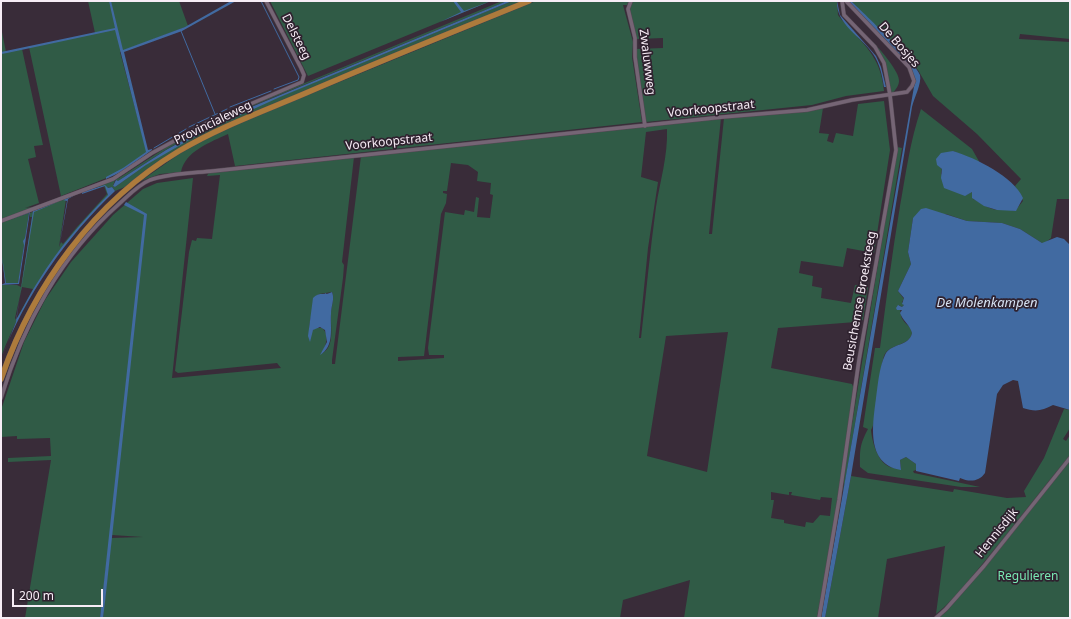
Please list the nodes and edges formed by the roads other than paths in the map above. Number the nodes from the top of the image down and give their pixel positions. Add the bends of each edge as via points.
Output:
1 (266, 1) edge
2 (529, 1) edge
3 (631, 1) edge
4 (842, 1) edge
5 (846, 1) edge
6 (890, 95) junction
7 (646, 126) junction
8 (1, 221) edge
9 (1, 379) edge
10 (1, 398) edge
11 (1070, 458) edge
12 (819, 618) edge
13 (936, 618) edge

1 - 8 street, Delsteeg via 301,68 304,75 302,82 213,120 152,153 113,179
2 - 9 highway, Provincialeweg via 206,136 149,171 107,208 57,266 22,328
3 - 7 street, Zwaluwweg via 628,9 635,38 635,57
4 - 6 street, Beusichemse Broeksteeg via 842,11 847,19 880,54
5 - 6 street, De Bosjes via 913,73 914,83 910,90
6 - 7 street, Voorkoopstraat via 807,110
6 - 12 street, Beusichemse Broeksteeg via 896,150 859,360
7 - 10 street, Voorkoopstraat via 213,171 152,180 140,186 111,211 68,260 26,330
11 - 13 street, Hennisdijk via 984,566

